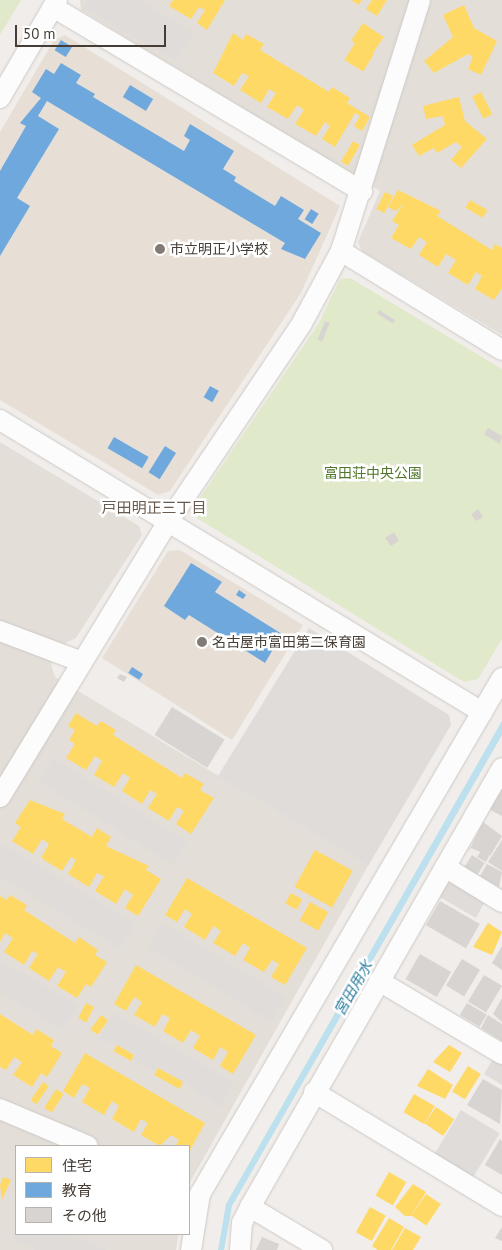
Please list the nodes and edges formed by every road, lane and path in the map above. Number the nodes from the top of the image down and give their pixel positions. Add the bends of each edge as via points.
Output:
1 (420, 0) edge
2 (55, 4) edge
3 (0, 98) edge
4 (362, 191) junction
5 (341, 252) junction
6 (502, 350) edge
7 (0, 420) edge
8 (168, 522) junction
9 (0, 631) edge
10 (82, 662) junction
11 (502, 678) edge
12 (482, 712) junction
13 (502, 768) edge
14 (0, 797) edge
15 (444, 867) junction
16 (502, 902) edge
17 (379, 981) junction
18 (502, 1054) edge
19 (314, 1092) junction
20 (0, 1109) edge
21 (86, 1145) edge
22 (194, 1192) edge
23 (502, 1206) edge
24 (250, 1207) junction
25 (191, 1250) edge
26 (240, 1250) edge
27 (322, 1250) edge

1 - 4 street
2 - 3 street
2 - 4 street
4 - 5 street
5 - 6 street
5 - 8 street via 302,323
7 - 8 street
8 - 10 street
8 - 12 street
9 - 10 street
10 - 14 street
11 - 12 street
12 - 22 street
13 - 15 street
15 - 16 street
15 - 17 street
17 - 18 street
17 - 19 street
19 - 23 street
19 - 24 street
20 - 21 street
22 - 25 street
24 - 26 street via 242,1223
24 - 27 street

